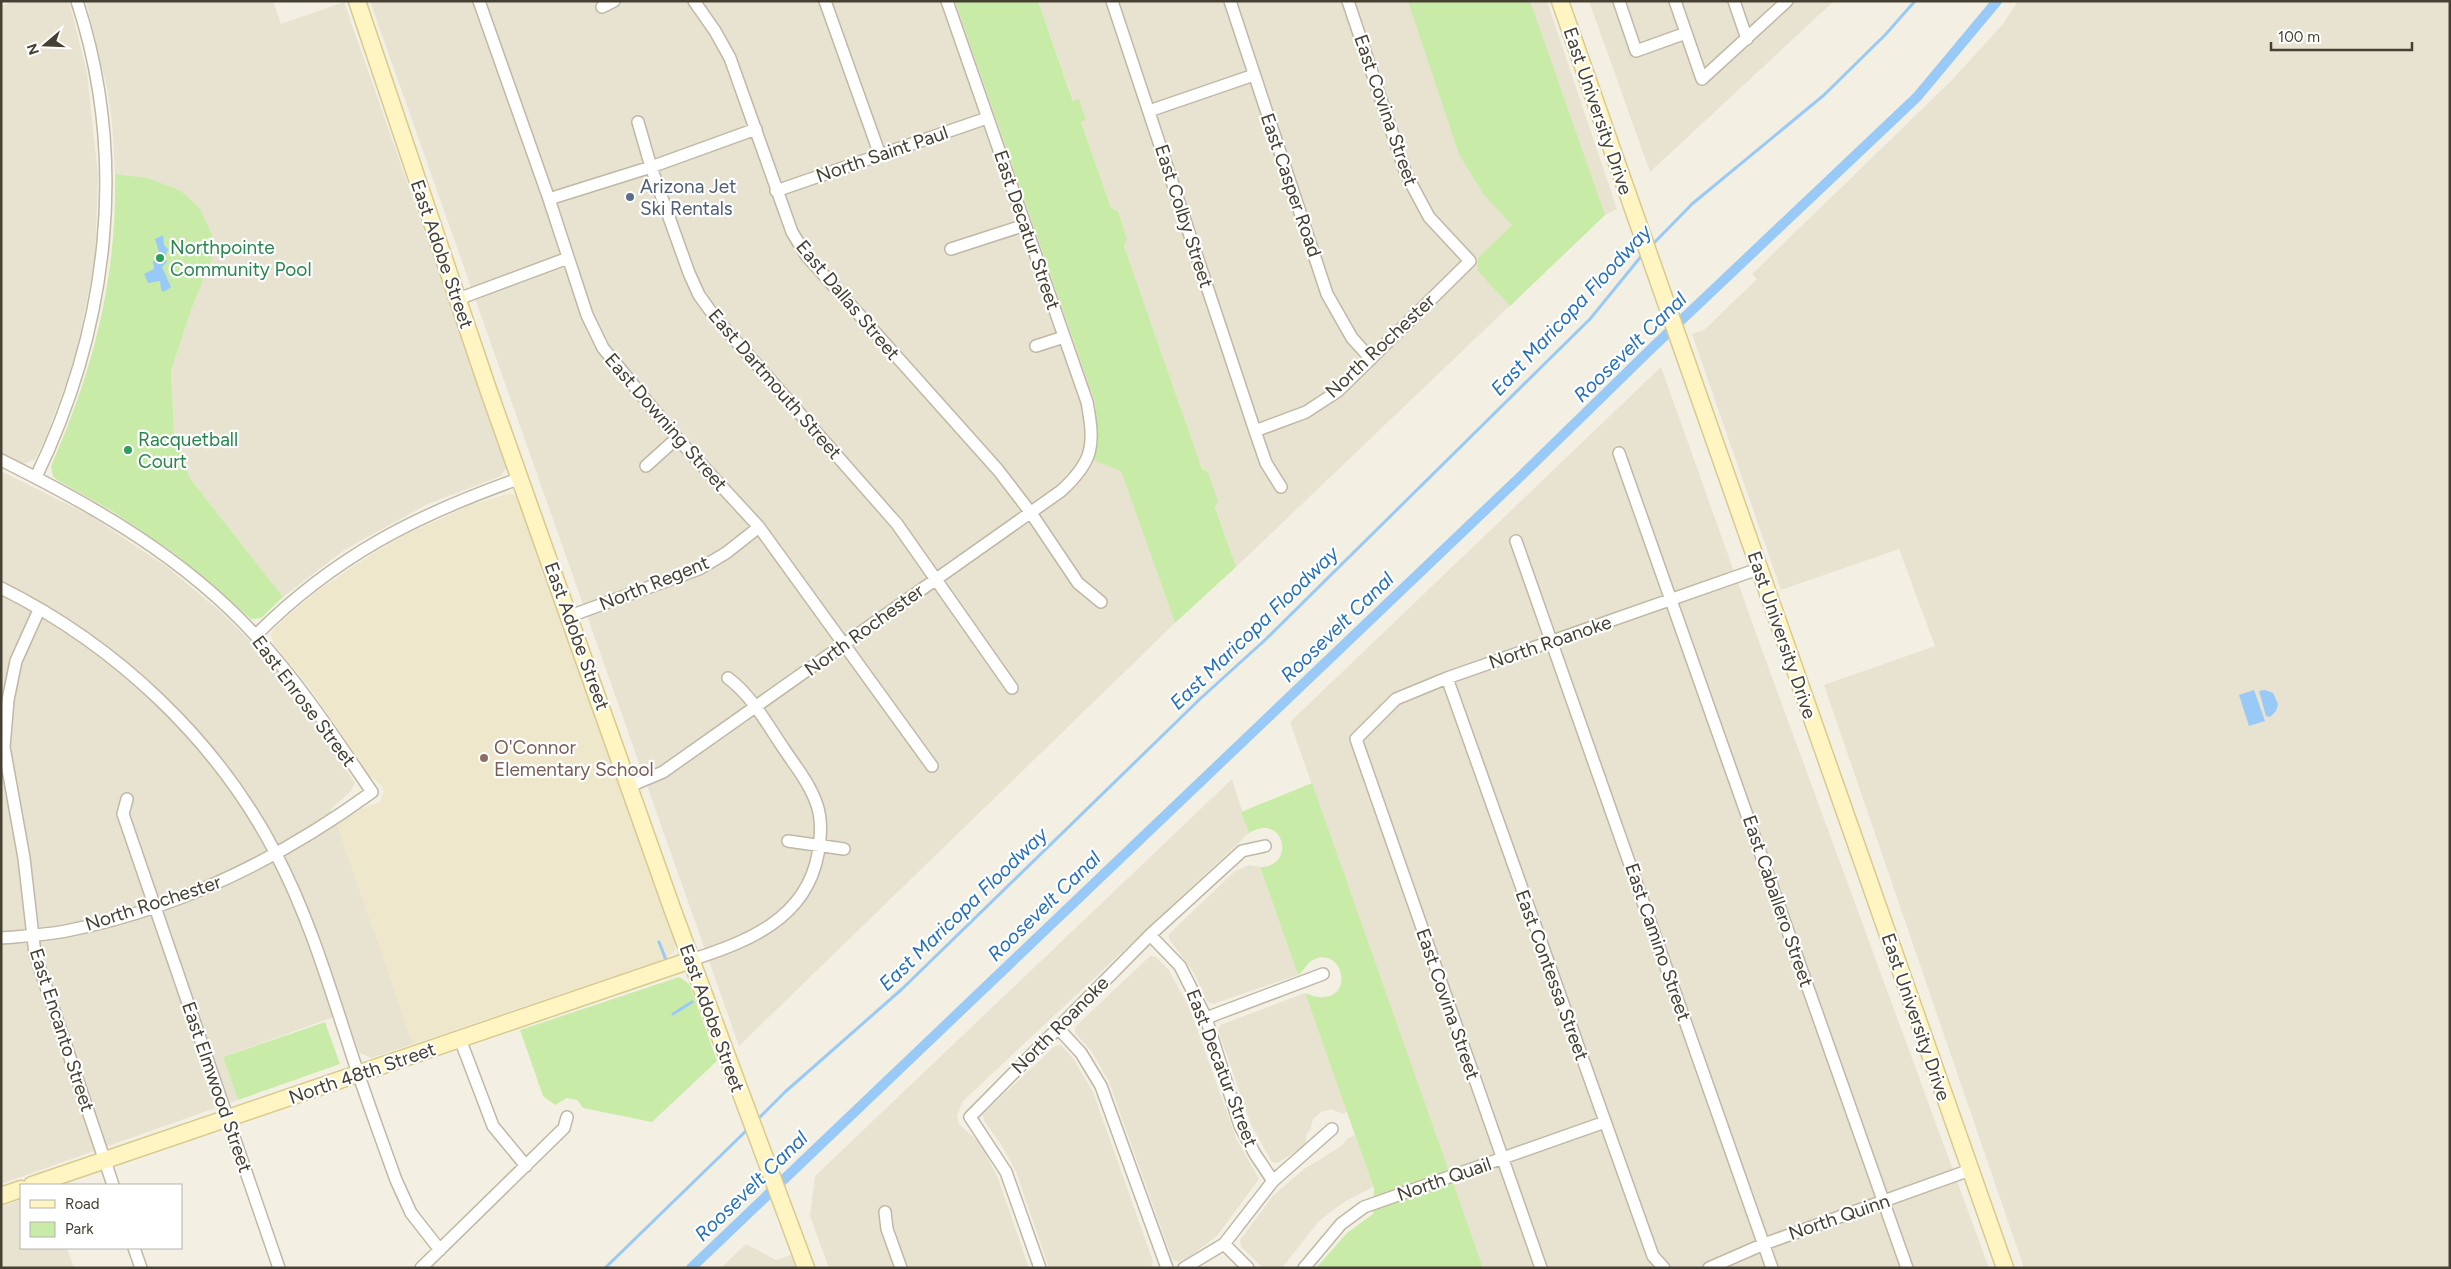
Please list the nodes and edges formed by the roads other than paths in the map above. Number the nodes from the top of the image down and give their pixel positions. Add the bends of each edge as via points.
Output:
1 (78, 1) edge
2 (357, 1) edge
3 (479, 1) edge
4 (614, 1) edge
5 (694, 1) edge
6 (825, 1) edge
7 (947, 1) edge
8 (1112, 1) edge
9 (1230, 1) edge
10 (1348, 1) edge
11 (1560, 1) edge
12 (1619, 1) edge
13 (1675, 1) edge
14 (1734, 1) edge
15 (1787, 1) edge
16 (602, 7) dead end
17 (1686, 33) junction
18 (1747, 39) junction
19 (1254, 75) junction
20 (1149, 111) junction
21 (987, 118) junction
22 (638, 122) dead end
23 (756, 129) junction
24 (880, 155) junction
25 (651, 167) junction
26 (776, 191) junction
27 (549, 199) junction
28 (1025, 225) junction
29 (951, 249) dead end
30 (568, 258) junction
31 (1470, 261) joint
32 (458, 298) junction
33 (1064, 337) junction
34 (1036, 346) dead end
35 (1371, 359) junction
36 (1255, 431) junction
37 (677, 438) junction
38 (1619, 453) dead end
39 (1, 460) edge
40 (1087, 461) joint
41 (646, 466) dead end
42 (36, 477) junction
43 (520, 478) junction
44 (1280, 487) dead end
45 (1031, 513) junction
46 (759, 527) junction
47 (1516, 542) dead end
48 (1758, 569) junction
49 (936, 579) junction
50 (1, 588) edge
51 (1672, 600) junction
52 (1101, 602) dead end
53 (39, 610) junction
54 (570, 616) junction
55 (256, 635) junction
56 (1552, 641) junction
57 (845, 644) junction
58 (728, 678) dead end
59 (1447, 678) junction
60 (1012, 688) dead end
61 (756, 707) junction
62 (1356, 740) joint
63 (932, 766) dead end
64 (630, 786) junction
65 (372, 792) joint
66 (127, 799) dead end
67 (788, 840) dead end
68 (819, 845) junction
69 (1265, 846) dead end
70 (844, 849) dead end
71 (276, 854) junction
72 (155, 906) junction
73 (33, 935) junction
74 (1150, 935) junction
75 (1, 938) edge
76 (691, 960) junction
77 (1323, 974) dead end
78 (1206, 1018) junction
79 (1057, 1027) junction
80 (460, 1039) junction
81 (358, 1074) junction
82 (567, 1117) dead end
83 (228, 1119) junction
84 (1605, 1122) junction
85 (1332, 1129) dead end
86 (1502, 1158) junction
87 (104, 1160) junction
88 (526, 1166) junction
89 (1970, 1170) junction
90 (1273, 1181) junction
91 (35, 1184) edge
92 (112, 1184) edge
93 (20, 1189) edge
94 (1, 1196) edge
95 (1884, 1202) junction
96 (885, 1212) dead end
97 (1224, 1244) junction
98 (1764, 1244) junction
99 (134, 1249) edge
100 (440, 1250) junction
101 (141, 1268) edge
102 (279, 1268) edge
103 (421, 1268) edge
104 (806, 1268) edge
105 (901, 1268) edge
106 (1040, 1268) edge
107 (1167, 1268) edge
108 (1184, 1268) edge
109 (1248, 1268) edge
110 (1304, 1268) edge
111 (1541, 1268) edge
112 (1664, 1268) edge
113 (1709, 1268) edge
114 (1772, 1268) edge
115 (1907, 1268) edge
116 (2005, 1268) edge

1 - 42 street via 102,111 106,157 105,235 100,281 78,369
2 - 32 street, East Adobe Street
3 - 27 street, East Downing Street
4 - 16 street
5 - 23 street, East Dallas Street via 730,58
6 - 24 street
7 - 21 street, East Decatur Street
8 - 20 street, East Colby Street
9 - 19 street, East Casper Road
10 - 31 street, East Covina Street via 1406,174 1429,217
11 - 48 street, East University Drive
12 - 17 street via 1636,51
13 - 17 street
14 - 18 street
15 - 18 street
17 - 18 street via 1702,79
19 - 20 street
19 - 35 street, East Casper Road via 1327,294 1352,338
20 - 36 street, East Colby Street
21 - 24 street, North Saint Paul
21 - 28 street, East Decatur Street
22 - 25 street, East Dartmouth Street
23 - 25 street
23 - 26 street, East Dallas Street
24 - 26 street, North Saint Paul
25 - 27 street
25 - 49 street, East Dartmouth Street via 698,295 897,524
26 - 45 street, East Dallas Street via 792,232 806,255 998,470
27 - 30 street, East Downing Street
28 - 29 street
28 - 33 street, East Decatur Street
30 - 32 street
30 - 37 street, East Downing Street via 587,315 603,348
31 - 35 street, North Rochester
32 - 43 street, East Adobe Street
33 - 34 street
33 - 40 street, East Decatur Street via 1091,423 1092,446
35 - 36 street, North Rochester via 1338,391 1306,412
36 - 44 street, East Colby Street via 1266,463
37 - 41 street
37 - 46 street, East Downing Street
38 - 51 street, East Caballero Street
39 - 42 street, East Enrose Street
40 - 45 street, North Rochester via 1073,480
42 - 55 street, East Enrose Street via 156,548 199,582
43 - 54 street, East Adobe Street
43 - 55 street via 440,508 377,541 288,603
45 - 49 street, North Rochester
45 - 52 street, East Dallas Street via 1078,583
46 - 54 street, North Regent via 699,569
46 - 57 street, East Downing Street
47 - 56 street, East Camino Street
48 - 51 street, North Roanoke
48 - 89 street, East University Drive
49 - 57 street, North Rochester
49 - 60 street, East Dartmouth Street
50 - 53 street
51 - 56 street, North Roanoke
51 - 95 street, East Caballero Street
53 - 71 street via 95,646 136,678 187,726 236,790
53 - 73 street, East Encanto Street via 16,661 8,700 4,747 24,858
54 - 64 street, East Adobe Street
55 - 65 street, East Enrose Street via 310,702
56 - 59 street, North Roanoke
56 - 98 street, East Camino Street
57 - 61 street, North Rochester
57 - 63 street, East Downing Street
58 - 61 street via 742,688
59 - 62 street, North Roanoke via 1396,699
59 - 84 street, East Contessa Street
61 - 64 street, North Rochester via 663,772
61 - 68 street via 809,786 820,818
62 - 86 street, East Covina Street
64 - 76 street, East Adobe Street
65 - 71 street, North Rochester
66 - 72 street, East Elmwood Street via 123,814
67 - 68 street
68 - 70 street
68 - 76 street via 816,865 808,883 796,902 777,921 743,942
69 - 74 street, North Roanoke via 1242,852
71 - 72 street, North Rochester via 221,882
71 - 81 street via 320,956
72 - 73 street, North Rochester via 102,922
72 - 83 street, East Elmwood Street
73 - 75 street, North Rochester
73 - 87 street, East Encanto Street via 42,979
74 - 78 street, East Decatur Street via 1180,966
74 - 79 street, North Roanoke
76 - 80 street, North 48th Street
76 - 104 street, East Adobe Street
77 - 78 street
78 - 90 street, East Decatur Street via 1240,1126
79 - 106 street, North Roanoke via 970,1117 1006,1172
79 - 107 street via 1081,1053 1101,1086
80 - 81 street, North 48th Street
80 - 88 street via 493,1126
81 - 83 street, North 48th Street
81 - 100 street via 411,1213
82 - 88 street via 564,1128
83 - 87 street, North 48th Street
83 - 102 street, East Elmwood Street
84 - 86 street, North Quail
84 - 112 street, East Contessa Street via 1653,1256
85 - 90 street
86 - 110 street, North Quail via 1364,1207 1341,1224
86 - 111 street, East Covina Street
87 - 91 street, North 48th Street
87 - 92 street, East Encanto Street
88 - 100 street
89 - 95 street, North Quinn
89 - 116 street, East University Drive
90 - 97 street
93 - 94 street
95 - 98 street, North Quinn
95 - 115 street, East Caballero Street
96 - 105 street via 887,1229
97 - 108 street
97 - 109 street
98 - 113 street, North Quinn
98 - 114 street, East Camino Street
99 - 101 street
100 - 103 street

